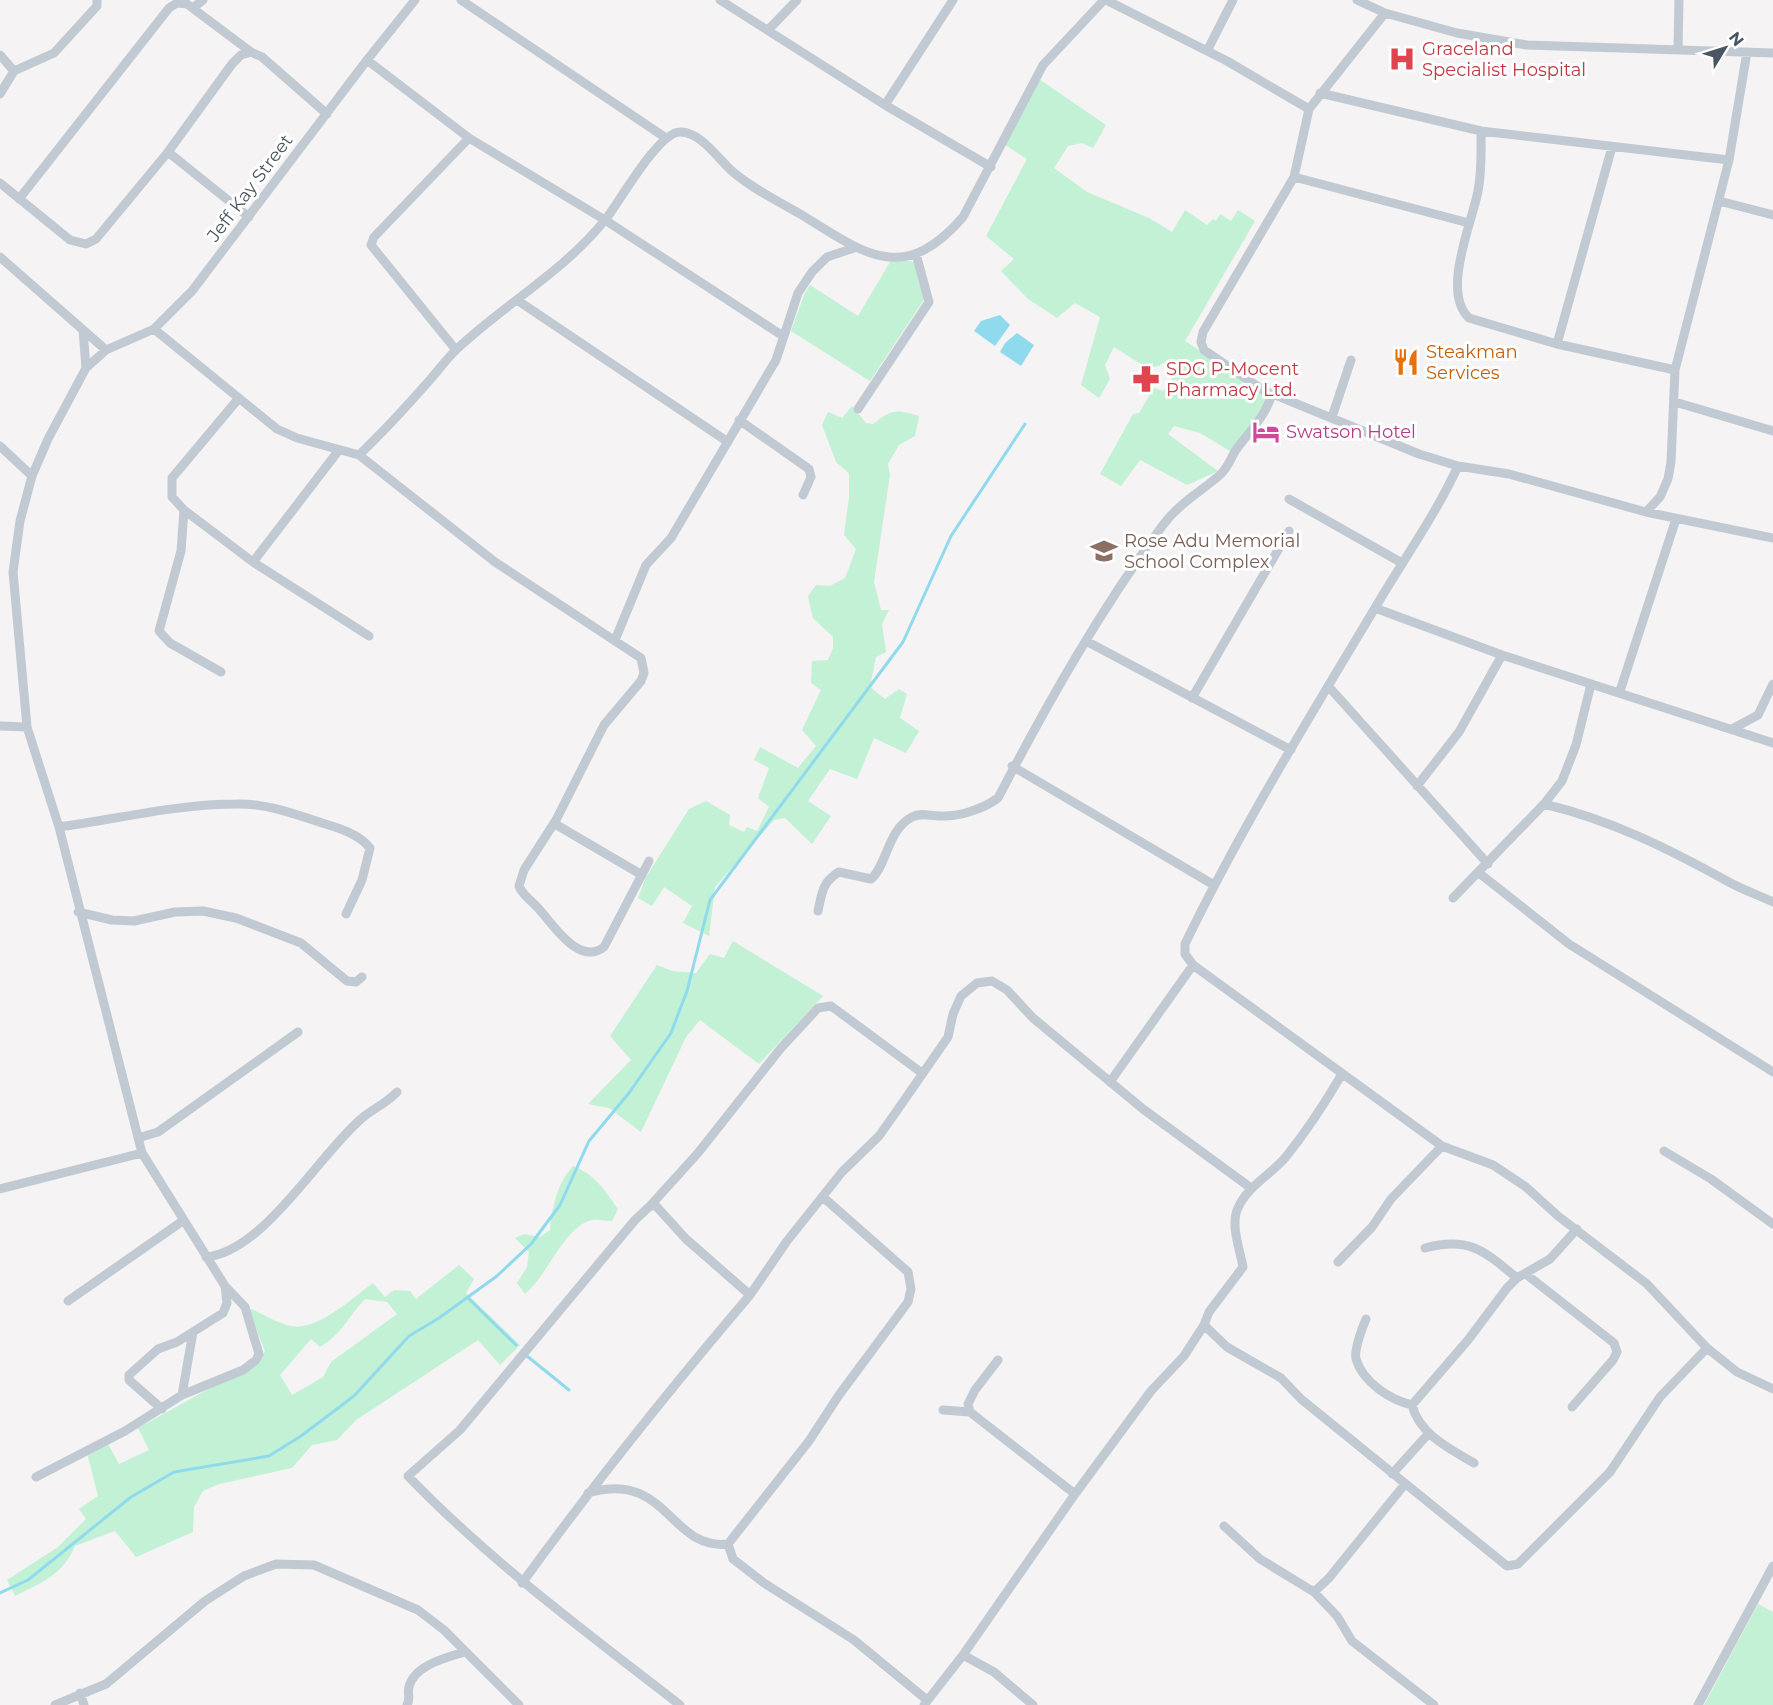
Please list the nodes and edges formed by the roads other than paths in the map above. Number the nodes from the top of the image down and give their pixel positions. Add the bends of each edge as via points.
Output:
1 (97, 0) edge
2 (203, 0) edge
3 (415, 0) edge
4 (461, 0) edge
5 (720, 0) edge
6 (797, 0) edge
7 (953, 0) edge
8 (1105, 0) edge
9 (1233, 0) edge
10 (1357, 0) edge
11 (1679, 0) edge
12 (194, 8) junction
13 (1385, 13) junction
14 (768, 30) junction
15 (1678, 48) junction
16 (1206, 51) junction
17 (1747, 51) junction
18 (251, 52) junction
19 (1773, 52) edge
20 (0, 55) edge
21 (367, 60) junction
22 (14, 70) junction
23 (1320, 93) junction
24 (0, 94) edge
25 (885, 105) junction
26 (1309, 109) junction
27 (327, 114) junction
28 (1481, 131) junction
29 (469, 138) junction
30 (666, 138) junction
31 (1612, 147) junction
32 (168, 152) junction
33 (1729, 160) junction
34 (991, 167) junction
35 (1294, 177) junction
36 (0, 183) edge
37 (19, 199) junction
38 (1719, 201) junction
39 (1773, 215) edge
40 (249, 217) junction
41 (605, 220) junction
42 (1469, 223) junction
43 (854, 248) junction
44 (916, 254) junction
45 (0, 257) edge
46 (517, 300) junction
47 (154, 329) junction
48 (83, 330) junction
49 (783, 336) junction
50 (1557, 344) junction
51 (106, 350) junction
52 (456, 350) junction
53 (1351, 360) dead end
54 (86, 368) junction
55 (1675, 370) junction
56 (1272, 394) junction
57 (239, 398) junction
58 (1675, 402) junction
59 (858, 409) dead end
60 (1332, 417) junction
61 (740, 420) junction
62 (1773, 431) edge
63 (728, 442) junction
64 (0, 446) edge
65 (339, 450) junction
66 (359, 455) junction
67 (1458, 466) junction
68 (32, 476) junction
69 (803, 495) dead end
70 (1289, 499) dead end
71 (184, 510) junction
72 (1646, 512) junction
73 (1676, 519) junction
74 (1289, 531) dead end
75 (1773, 538) edge
76 (254, 562) junction
77 (1402, 563) junction
78 (1375, 608) junction
79 (369, 636) dead end
80 (615, 640) junction
81 (1086, 641) junction
82 (1502, 655) junction
83 (221, 672) dead end
84 (1591, 684) junction
85 (1773, 684) edge
86 (1329, 687) junction
87 (1620, 691) junction
88 (1192, 698) junction
89 (0, 726) edge
90 (27, 727) junction
91 (1732, 729) junction
92 (1773, 743) edge
93 (1291, 750) junction
94 (1012, 766) junction
95 (1417, 786) junction
96 (1544, 804) junction
97 (555, 824) junction
98 (59, 828) junction
99 (649, 861) dead end
100 (1488, 864) junction
101 (1479, 873) junction
102 (642, 875) junction
103 (1214, 885) junction
104 (1453, 898) dead end
105 (1773, 902) edge
106 (818, 911) dead end
107 (78, 912) junction
108 (346, 914) dead end
109 (1193, 965) junction
110 (362, 977) dead end
111 (298, 1032) dead end
112 (1773, 1072) edge
113 (922, 1073) junction
114 (1342, 1074) junction
115 (1110, 1082) junction
116 (397, 1092) dead end
117 (138, 1138) junction
118 (1442, 1146) junction
119 (1664, 1151) dead end
120 (142, 1153) junction
121 (1251, 1188) junction
122 (0, 1189) edge
123 (824, 1198) junction
124 (650, 1206) junction
125 (184, 1220) junction
126 (1773, 1224) edge
127 (1577, 1229) junction
128 (1425, 1248) dead end
129 (206, 1257) junction
130 (1338, 1262) dead end
131 (1522, 1277) junction
132 (225, 1286) junction
133 (750, 1295) junction
134 (68, 1301) dead end
135 (1366, 1319) dead end
136 (1204, 1325) junction
137 (193, 1332) junction
138 (1707, 1348) junction
139 (998, 1360) dead end
140 (1773, 1389) edge
141 (182, 1395) junction
142 (1412, 1405) junction
143 (1572, 1407) dead end
144 (162, 1410) junction
145 (943, 1410) dead end
146 (970, 1412) junction
147 (1429, 1433) junction
148 (1474, 1463) dead end
149 (1392, 1474) junction
150 (36, 1477) dead end
151 (1405, 1484) junction
152 (588, 1493) junction
153 (1075, 1494) junction
154 (1224, 1526) dead end
155 (728, 1544) junction
156 (1773, 1566) edge
157 (522, 1583) junction
158 (1314, 1592) junction
159 (464, 1652) junction
160 (963, 1656) junction
161 (80, 1693) junction
162 (925, 1702) edge
163 (673, 1703) edge
164 (54, 1705) edge
165 (84, 1705) edge
166 (407, 1705) edge
167 (519, 1705) edge
168 (1033, 1705) edge
169 (1434, 1705) edge
170 (1698, 1705) edge

1 - 22 street via 97,6 54,53
2 - 12 street
3 - 21 street, Jeff Kay Street
4 - 30 street
5 - 14 street
6 - 14 street
7 - 25 street
8 - 16 street
8 - 34 street via 1043,65
9 - 16 street
10 - 13 street
11 - 15 street
12 - 18 street
12 - 37 street via 177,3 162,14
13 - 15 street via 1457,33 1527,45
13 - 23 street
14 - 25 street
15 - 17 street
16 - 26 street
17 - 19 street
17 - 33 street
18 - 27 street via 262,57
18 - 32 street via 232,64
20 - 22 street
21 - 27 street, Jeff Kay Street
21 - 29 street
22 - 24 street
23 - 26 street
23 - 28 street
25 - 34 street
26 - 35 street
27 - 40 street, Jeff Kay Street
28 - 31 street
28 - 42 street via 1479,189
29 - 41 street
29 - 52 street via 370,245
30 - 41 street
30 - 43 street via 681,131 693,135 735,174
31 - 33 street
31 - 50 street
32 - 37 street via 96,239 86,244 70,240
32 - 40 street
33 - 38 street
34 - 44 street via 957,224
35 - 42 street
35 - 56 street via 1203,332 1201,342 1204,350
36 - 37 street
38 - 39 street
38 - 55 street
40 - 47 street, Jeff Kay Street via 192,291
41 - 46 street via 568,260
41 - 49 street
42 - 50 street via 1460,265 1458,298 1462,311 1469,318
43 - 44 street via 878,257
43 - 49 street via 827,257 812,272 798,293
44 - 59 street via 929,302
45 - 48 street
46 - 52 street
46 - 63 street
47 - 51 street, Jeff Kay Street
47 - 57 street
48 - 51 street
48 - 54 street
49 - 61 street via 776,360
50 - 55 street
51 - 54 street, Jeff Kay Street
52 - 66 street
53 - 60 street
54 - 68 street
55 - 58 street
56 - 60 street
56 - 81 street via 1228,466 1189,497 1164,524
57 - 65 street via 277,429
57 - 71 street via 172,478 172,497
58 - 62 street
58 - 72 street via 1668,479 1660,497
60 - 67 street
61 - 63 street
61 - 69 street via 809,470 811,477
63 - 80 street via 671,538 646,565
64 - 68 street
65 - 66 street
65 - 76 street
66 - 80 street via 495,562
67 - 72 street via 1509,474
67 - 77 street via 1430,521
68 - 90 street via 20,521 13,572
70 - 77 street
71 - 76 street
71 - 83 street via 181,551 159,631 171,643
72 - 73 street
73 - 75 street
73 - 87 street
74 - 88 street
76 - 79 street
77 - 78 street
78 - 82 street
78 - 86 street
80 - 97 street via 641,658 644,673 604,725
81 - 88 street
81 - 94 street
82 - 84 street
82 - 95 street via 1459,732
84 - 87 street
84 - 96 street via 1576,745 1562,781
85 - 91 street via 1758,715
86 - 93 street
86 - 95 street
87 - 91 street
88 - 93 street
89 - 90 street
90 - 98 street
91 - 92 street
93 - 103 street
94 - 103 street
94 - 106 street via 998,798 990,803 965,813 922,814 903,824 871,879 839,872 829,878 824,882
95 - 100 street
96 - 100 street
96 - 105 street via 1637,834
97 - 102 street
97 - 102 street via 524,870 519,886 523,896 561,936 581,950 590,953 604,947
98 - 107 street
98 - 108 street via 172,809 238,804 305,817 342,830 370,849 362,880
99 - 102 street
100 - 101 street
101 - 104 street
101 - 112 street via 1569,944
103 - 109 street via 1185,944 1185,954
107 - 110 street via 134,921 175,912 203,911 236,918 301,943 347,981 356,982
107 - 117 street
109 - 114 street
109 - 115 street
111 - 117 street via 158,1132
113 - 115 street via 948,1037 961,996 977,983 992,981
113 - 123 street via 879,1136 842,1172
113 - 124 street via 831,1006 818,1008
114 - 118 street
114 - 121 street via 1285,1158
115 - 121 street
116 - 129 street via 361,1119 252,1236 230,1251
117 - 120 street
118 - 127 street via 1493,1165
118 - 130 street via 1390,1199 1372,1227
119 - 126 street
120 - 122 street
120 - 125 street
121 - 136 street via 1235,1221 1243,1267 1209,1312
123 - 133 street via 787,1241
123 - 155 street via 908,1272 908,1302 809,1441
124 - 133 street via 656,1206
124 - 157 street via 460,1430 408,1476
125 - 129 street
125 - 134 street
127 - 131 street via 1550,1259
127 - 138 street via 1647,1284
128 - 131 street via 1445,1243 1476,1247
129 - 132 street
131 - 142 street
131 - 143 street via 1614,1343 1617,1352 1613,1360
132 - 137 street via 227,1303 223,1313
132 - 141 street via 245,1307 259,1354 243,1370
133 - 152 street
135 - 142 street via 1355,1358 1363,1373 1394,1401
136 - 149 street via 1227,1347 1281,1378
136 - 153 street via 1185,1356 1151,1391
137 - 141 street
137 - 144 street via 159,1349 129,1375 133,1384
138 - 140 street via 1737,1372
138 - 151 street via 1660,1397 1610,1472 1518,1564 1507,1566 1497,1559
139 - 146 street via 975,1390 968,1404
141 - 144 street
142 - 147 street via 1419,1424
144 - 150 street
145 - 146 street
146 - 153 street
147 - 148 street
147 - 149 street
149 - 151 street
151 - 158 street
152 - 155 street via 607,1487 635,1491 650,1497 685,1530 711,1546
152 - 157 street
153 - 160 street
154 - 158 street via 1260,1559
155 - 162 street via 733,1559 854,1640
156 - 170 street
157 - 163 street
158 - 169 street via 1337,1616 1352,1641
159 - 161 street via 418,1610 314,1565 276,1564 244,1576 215,1595 106,1684
159 - 166 street via 432,1663 415,1676
159 - 167 street
160 - 162 street
160 - 168 street via 994,1672
161 - 164 street
161 - 165 street

